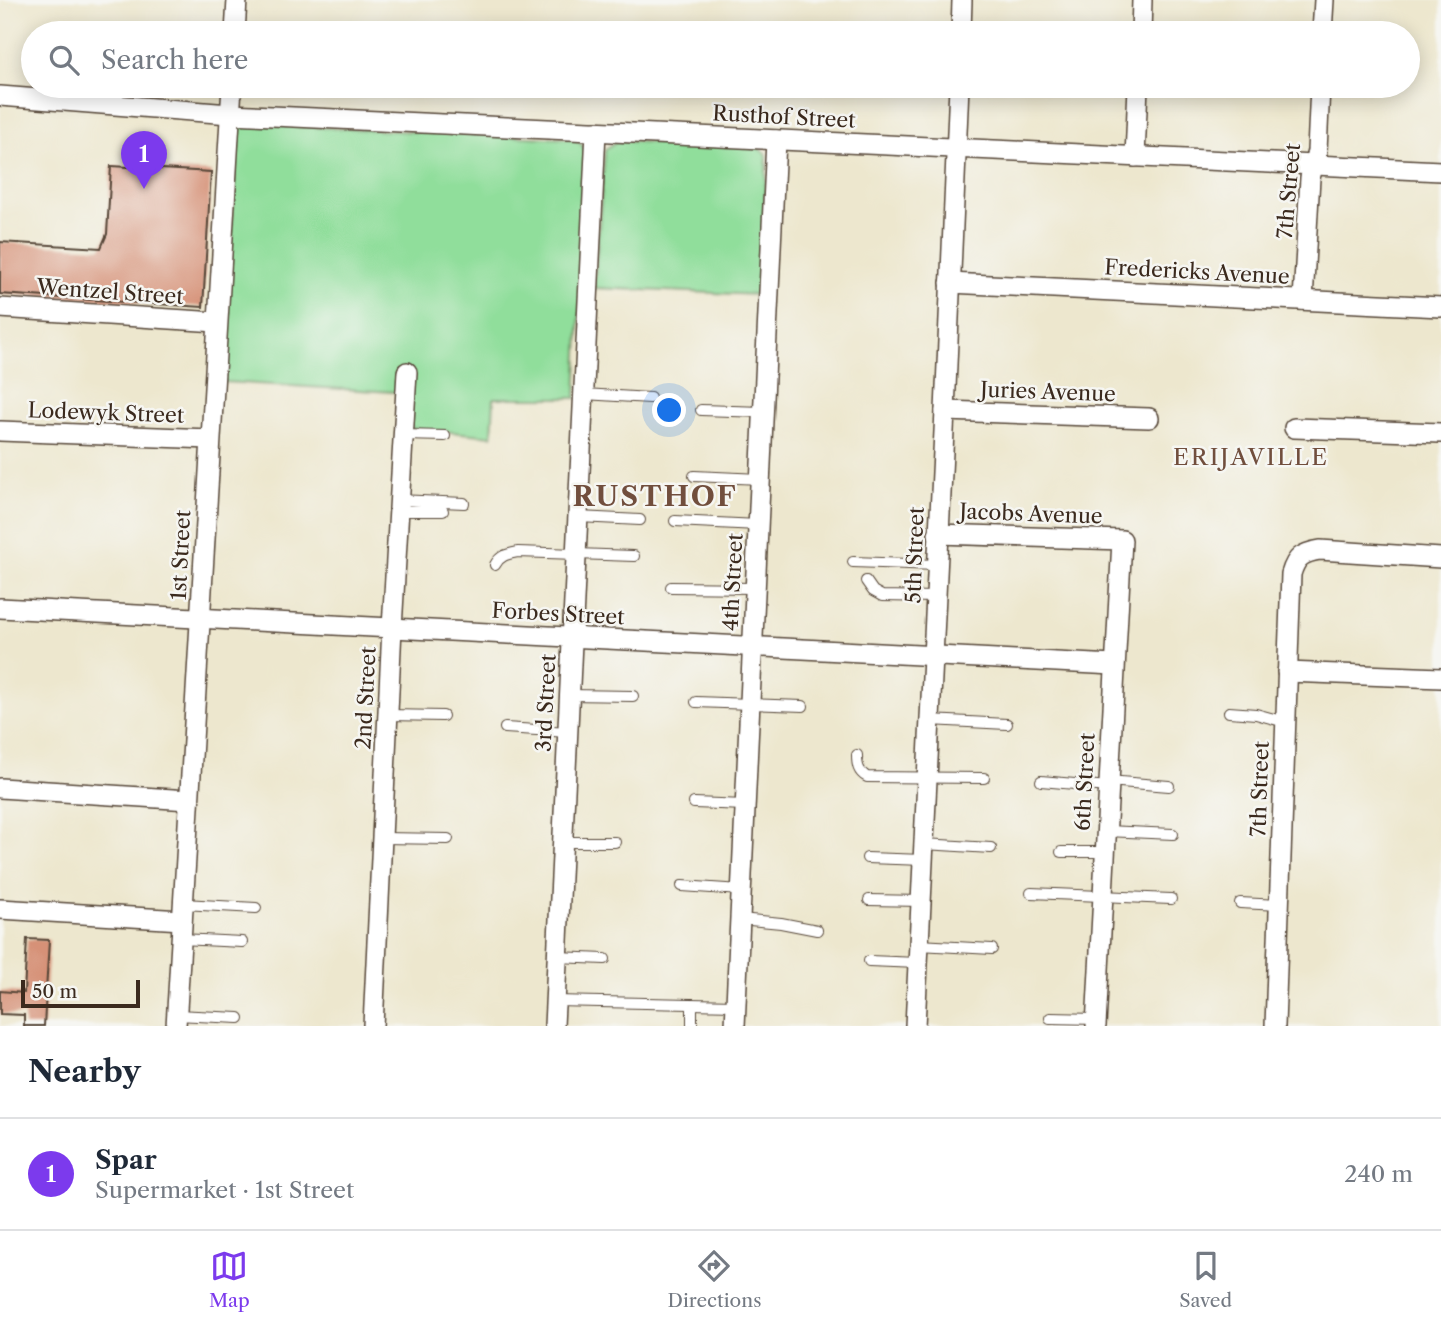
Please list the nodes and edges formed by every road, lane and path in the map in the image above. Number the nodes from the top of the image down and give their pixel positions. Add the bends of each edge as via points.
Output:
1 (237, 0) edge
2 (962, 0) edge
3 (1142, 0) edge
4 (1324, 0) edge
5 (236, 21) edge
6 (961, 21) edge
7 (1141, 21) edge
8 (1323, 21) edge
9 (0, 96) edge
10 (21, 98) edge
11 (26, 98) edge
12 (231, 98) edge
13 (959, 98) edge
14 (1137, 98) edge
15 (1319, 98) edge
16 (230, 114) junction
17 (596, 131) junction
18 (776, 140) junction
19 (957, 148) junction
20 (1135, 157) junction
21 (1314, 165) junction
22 (1441, 171) edge
23 (950, 283) junction
24 (1303, 300) junction
25 (1441, 307) edge
26 (0, 308) edge
27 (217, 322) junction
28 (407, 372) dead end
29 (584, 394) junction
30 (650, 398) dead end
31 (701, 410) dead end
32 (945, 411) junction
33 (763, 412) junction
34 (1149, 418) dead end
35 (1294, 428) dead end
36 (0, 431) edge
37 (1441, 433) edge
38 (403, 435) junction
39 (445, 436) dead end
40 (210, 439) junction
41 (694, 476) dead end
42 (760, 478) junction
43 (464, 503) dead end
44 (399, 505) junction
45 (443, 511) dead end
46 (578, 517) junction
47 (640, 520) dead end
48 (675, 521) dead end
49 (758, 525) junction
50 (938, 534) junction
51 (1122, 540) joint
52 (576, 554) junction
53 (634, 556) dead end
54 (1441, 558) edge
55 (853, 562) dead end
56 (495, 565) dead end
57 (937, 565) junction
58 (866, 581) dead end
59 (671, 587) dead end
60 (755, 588) junction
61 (936, 597) junction
62 (0, 608) edge
63 (200, 618) junction
64 (392, 628) junction
65 (572, 637) junction
66 (752, 646) junction
67 (934, 656) junction
68 (1114, 666) junction
69 (1287, 672) junction
70 (1441, 678) edge
71 (569, 695) junction
72 (633, 695) dead end
73 (696, 702) dead end
74 (750, 704) junction
75 (803, 706) dead end
76 (1229, 712) dead end
77 (388, 715) junction
78 (443, 716) dead end
79 (930, 720) junction
80 (1285, 722) junction
81 (1007, 724) dead end
82 (505, 728) dead end
83 (568, 732) junction
84 (857, 755) dead end
85 (928, 778) junction
86 (984, 778) dead end
87 (1041, 781) dead end
88 (1108, 784) junction
89 (1169, 786) dead end
90 (0, 788) edge
91 (189, 800) junction
92 (694, 803) dead end
93 (745, 804) junction
94 (1105, 831) junction
95 (1173, 834) dead end
96 (382, 838) junction
97 (448, 839) dead end
98 (562, 842) junction
99 (615, 842) dead end
100 (991, 848) dead end
101 (924, 852) junction
102 (1061, 852) dead end
103 (1104, 852) junction
104 (867, 858) dead end
105 (682, 886) dead end
106 (741, 890) junction
107 (1031, 893) dead end
108 (1102, 896) junction
109 (1171, 899) dead end
110 (869, 900) dead end
111 (922, 901) junction
112 (1240, 903) dead end
113 (1279, 905) junction
114 (256, 908) dead end
115 (0, 909) edge
116 (740, 919) junction
117 (182, 921) junction
118 (817, 930) dead end
119 (242, 942) dead end
120 (992, 949) dead end
121 (919, 954) junction
122 (557, 957) junction
123 (606, 959) dead end
124 (869, 961) dead end
125 (555, 1002) junction
126 (692, 1005) junction
127 (736, 1005) junction
128 (239, 1018) dead end
129 (1050, 1018) dead end
130 (176, 1021) edge
131 (1096, 1022) edge
132 (373, 1026) edge
133 (554, 1026) edge
134 (692, 1026) edge
135 (735, 1026) edge
136 (915, 1026) edge
137 (1275, 1026) edge

1 - 5 street
2 - 6 street
3 - 7 street
4 - 8 street
9 - 10 street, Rusthof Street
11 - 16 street, Rusthof Street
12 - 16 street, 1st Street
13 - 19 street, 5th Street
14 - 20 street
15 - 21 street, 7th Street
16 - 17 street, Rusthof Street
16 - 27 street, 1st Street
17 - 18 street, Rusthof Street
17 - 29 street, 3rd Street
18 - 19 street, Rusthof Street
18 - 33 street, 4th Street
19 - 20 street, Rusthof Street
19 - 23 street, 5th Street
20 - 21 street, Rusthof Street
21 - 22 street, Rusthof Street
21 - 24 street, 7th Street
23 - 24 street, Fredericks Avenue
23 - 32 street, 5th Street
24 - 25 street, Fredericks Avenue
26 - 27 street, Wentzel Street
27 - 40 street, 1st Street
28 - 38 street, 2nd Street
29 - 30 lane
29 - 46 street, 3rd Street
31 - 33 lane
32 - 34 street, Juries Avenue
32 - 50 street, 5th Street
33 - 42 street, 4th Street
35 - 37 street
36 - 40 street, Lodewyk Street
38 - 39 lane
38 - 44 street, 2nd Street
40 - 63 street, 1st Street
41 - 42 lane
42 - 49 street, 4th Street
43 - 44 lane
44 - 45 lane
44 - 64 street, 2nd Street
46 - 47 lane
46 - 52 street, 3rd Street
48 - 49 lane
49 - 60 street, 4th Street
50 - 51 street, Jacobs Avenue
50 - 57 street, 5th Street
51 - 68 street, 6th Street
52 - 53 lane
52 - 56 lane via 518,552 500,557
52 - 65 street, 3rd Street
54 - 69 street, 7th Street via 1320,550 1300,557 1291,574
55 - 57 lane
57 - 61 street, 5th Street
58 - 61 lane via 882,596
59 - 60 lane
60 - 66 street, 4th Street
61 - 67 street, 5th Street
62 - 63 street, Forbes Street
63 - 64 street, Forbes Street
63 - 91 street, 1st Street
64 - 65 street, Forbes Street
64 - 77 street, 2nd Street
65 - 66 street, Forbes Street
65 - 71 street, 3rd Street
66 - 67 street, Forbes Street
66 - 74 street, 4th Street
67 - 68 street, Forbes Street
67 - 79 street, 5th Street
68 - 88 street, 6th Street
69 - 70 street
69 - 80 street, 7th Street
71 - 72 lane
71 - 83 street, 3rd Street
73 - 74 lane
74 - 75 lane
74 - 93 street, 4th Street
76 - 80 lane
77 - 78 lane
77 - 96 street, 2nd Street
79 - 81 lane
79 - 85 street, 5th Street
80 - 113 street, 7th Street
82 - 83 lane
83 - 98 street, 3rd Street
84 - 85 lane via 859,771 867,777
85 - 86 lane
85 - 101 street, 5th Street
87 - 88 lane
88 - 89 lane
88 - 94 street, 6th Street
90 - 91 street
91 - 117 street, 1st Street
92 - 93 lane
93 - 106 street, 4th Street
94 - 95 lane
94 - 103 street, 6th Street
96 - 97 lane
96 - 132 street, 2nd Street
98 - 99 lane
98 - 122 street, 3rd Street
100 - 101 lane
101 - 104 lane
101 - 111 street, 5th Street
102 - 103 lane
103 - 108 street, 6th Street
105 - 106 lane
106 - 116 street, 4th Street
107 - 108 lane
108 - 109 lane
108 - 131 street, 6th Street
110 - 111 lane
111 - 121 street, 5th Street
112 - 113 lane
113 - 137 street, 7th Street
114 - 117 lane
115 - 117 street
116 - 118 lane
116 - 127 street, 4th Street
117 - 119 lane
117 - 130 street, 1st Street
120 - 121 lane
121 - 124 lane
121 - 136 street, 5th Street
122 - 123 lane
122 - 125 street, 3rd Street
125 - 126 lane
125 - 133 street, 3rd Street
126 - 127 lane
126 - 134 lane
127 - 135 street, 4th Street
128 - 130 lane
129 - 131 lane

